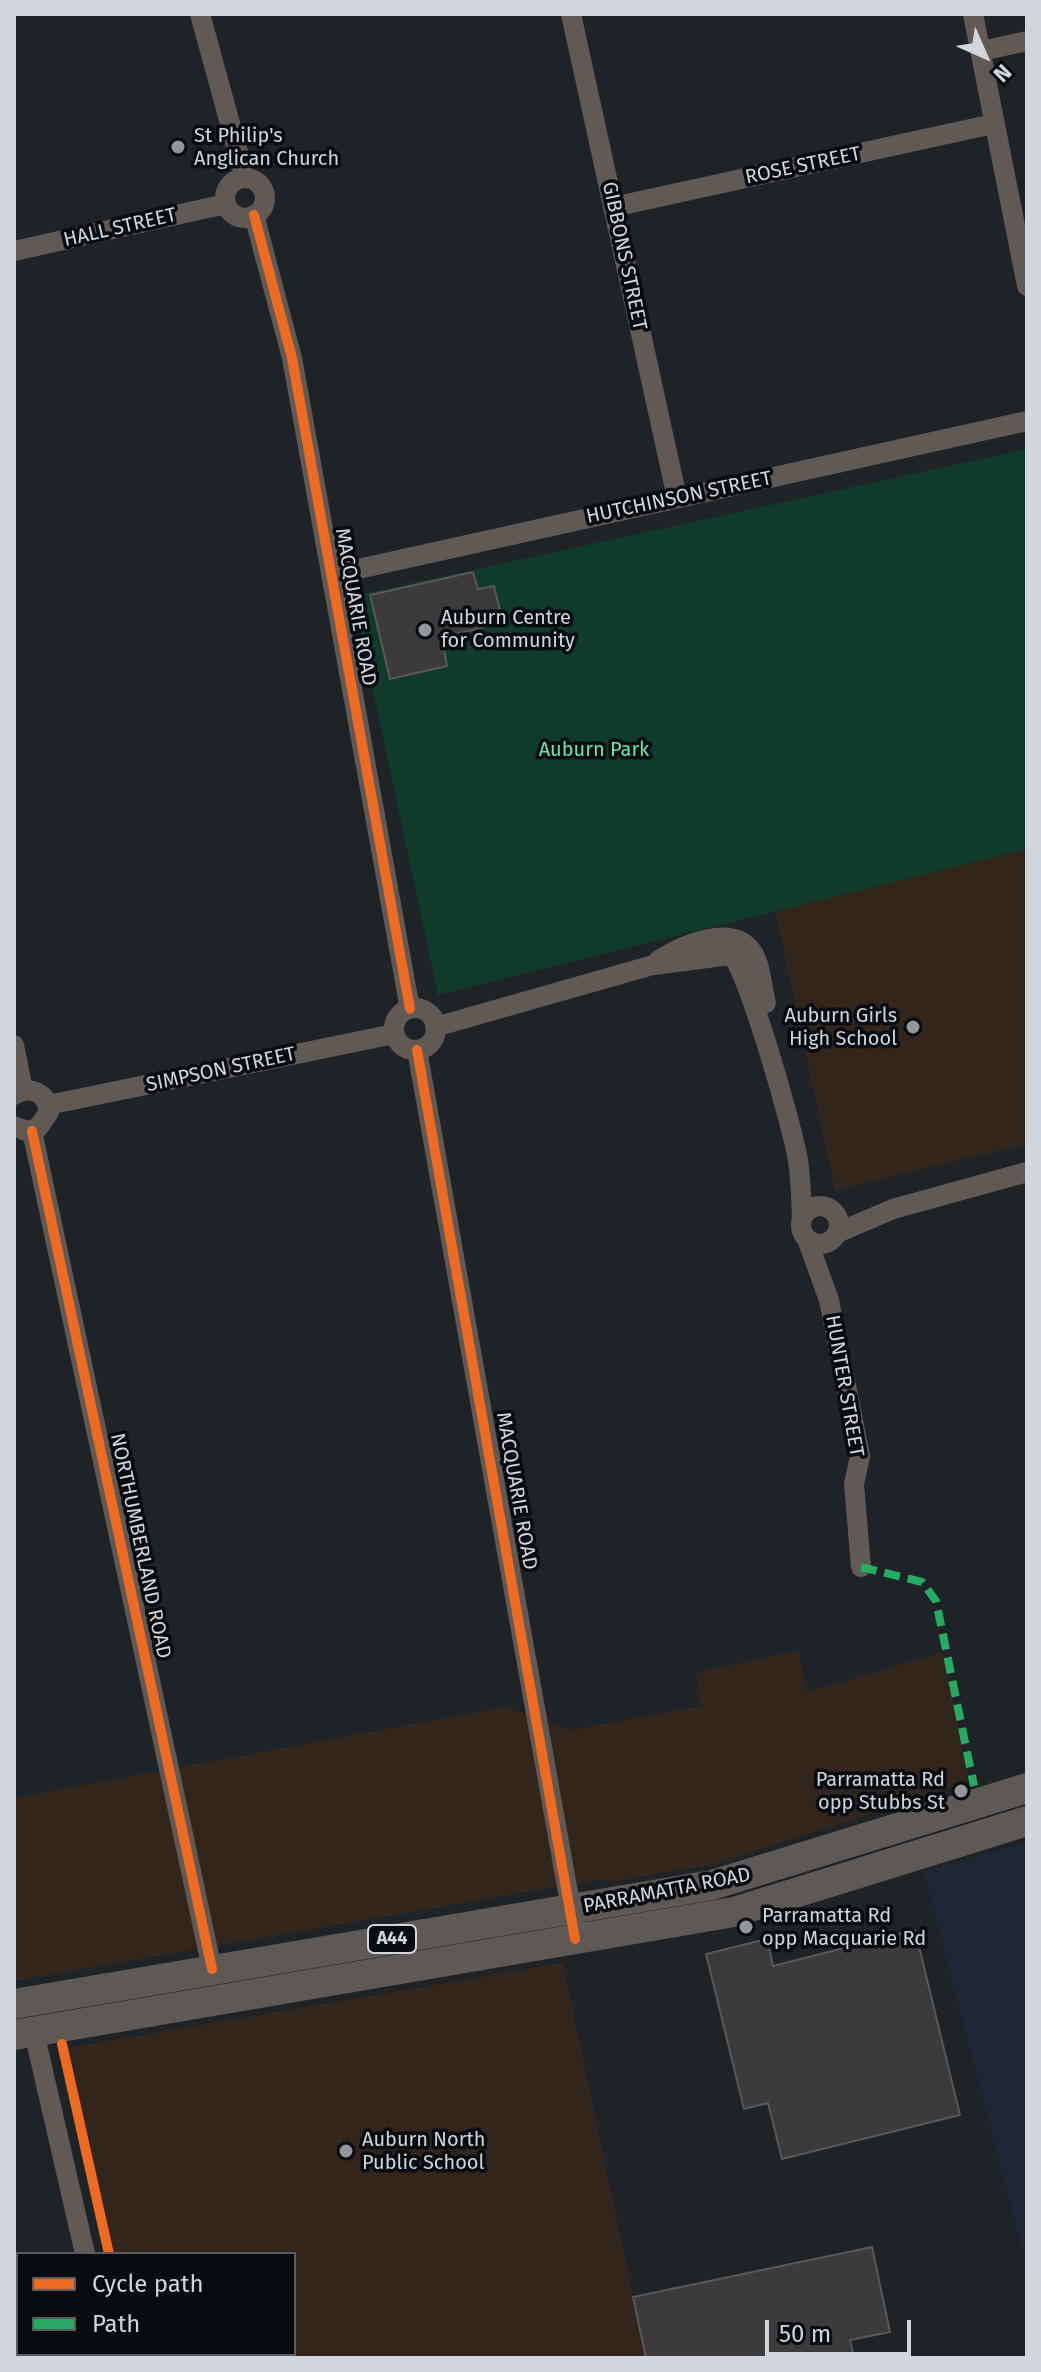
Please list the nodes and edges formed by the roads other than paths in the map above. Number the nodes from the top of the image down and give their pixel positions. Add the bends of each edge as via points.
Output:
1 (200, 14) edge
2 (571, 14) edge
3 (973, 14) edge
4 (1027, 41) edge
5 (981, 51) junction
6 (993, 124) junction
7 (245, 178) junction
8 (226, 204) junction
9 (613, 207) junction
10 (254, 215) junction
11 (14, 251) edge
12 (1027, 286) edge
13 (1027, 421) edge
14 (677, 498) junction
15 (331, 575) junction
16 (410, 1009) junction
17 (435, 1027) junction
18 (394, 1034) junction
19 (14, 1045) edge
20 (417, 1050) junction
21 (19, 1093) edge
22 (48, 1105) junction
23 (23, 1128) edge
24 (798, 1160) junction
25 (1027, 1172) edge
26 (828, 1208) junction
27 (893, 1209) junction
28 (802, 1217) junction
29 (833, 1237) junction
30 (807, 1239) junction
31 (829, 1300) junction
32 (861, 1567) dead end
33 (1027, 1788) edge
34 (1027, 1821) edge
35 (573, 1924) junction
36 (212, 1969) junction
37 (14, 2004) edge
38 (24, 2034) edge
39 (84, 2252) edge

1 - 7 street
2 - 9 street, GIBBONS STREET
3 - 5 street
4 - 5 street
5 - 6 street
6 - 9 street, ROSE STREET
6 - 12 street
7 - 8 street via 229,185
7 - 10 street via 258,182 264,193 263,206
8 - 10 street via 237,216
8 - 11 street, HALL STREET
9 - 14 street, GIBBONS STREET
10 - 15 street, MACQUARIE ROAD via 292,358
13 - 14 street, HUTCHINSON STREET
14 - 15 street, HUTCHINSON STREET
15 - 16 street, MACQUARIE ROAD
16 - 17 street via 425,1011
16 - 18 street via 396,1020
17 - 20 street via 433,1040
17 - 24 street via 726,946 742,968
18 - 20 street via 404,1048
18 - 22 street, SIMPSON STREET
19 - 21 street
20 - 35 street, MACQUARIE ROAD
21 - 22 street via 41,1094
22 - 23 street via 47,1118
23 - 36 street, NORTHUMBERLAND ROAD
24 - 26 street
24 - 28 street
25 - 27 street
26 - 27 street
26 - 28 street via 811,1208
26 - 29 street via 838,1221
27 - 29 street
28 - 30 street
29 - 30 street via 818,1243
29 - 31 street, HUNTER STREET
30 - 31 street, HUNTER STREET
31 - 32 street, HUNTER STREET via 860,1456 854,1484
33 - 35 highway, PARRAMATTA ROAD / A44 via 751,1875
34 - 35 highway, PARRAMATTA ROAD / A44 via 734,1912
35 - 36 highway, PARRAMATTA ROAD / A44
35 - 38 highway, PARRAMATTA ROAD / A44
36 - 37 highway, PARRAMATTA ROAD / A44
38 - 39 street

